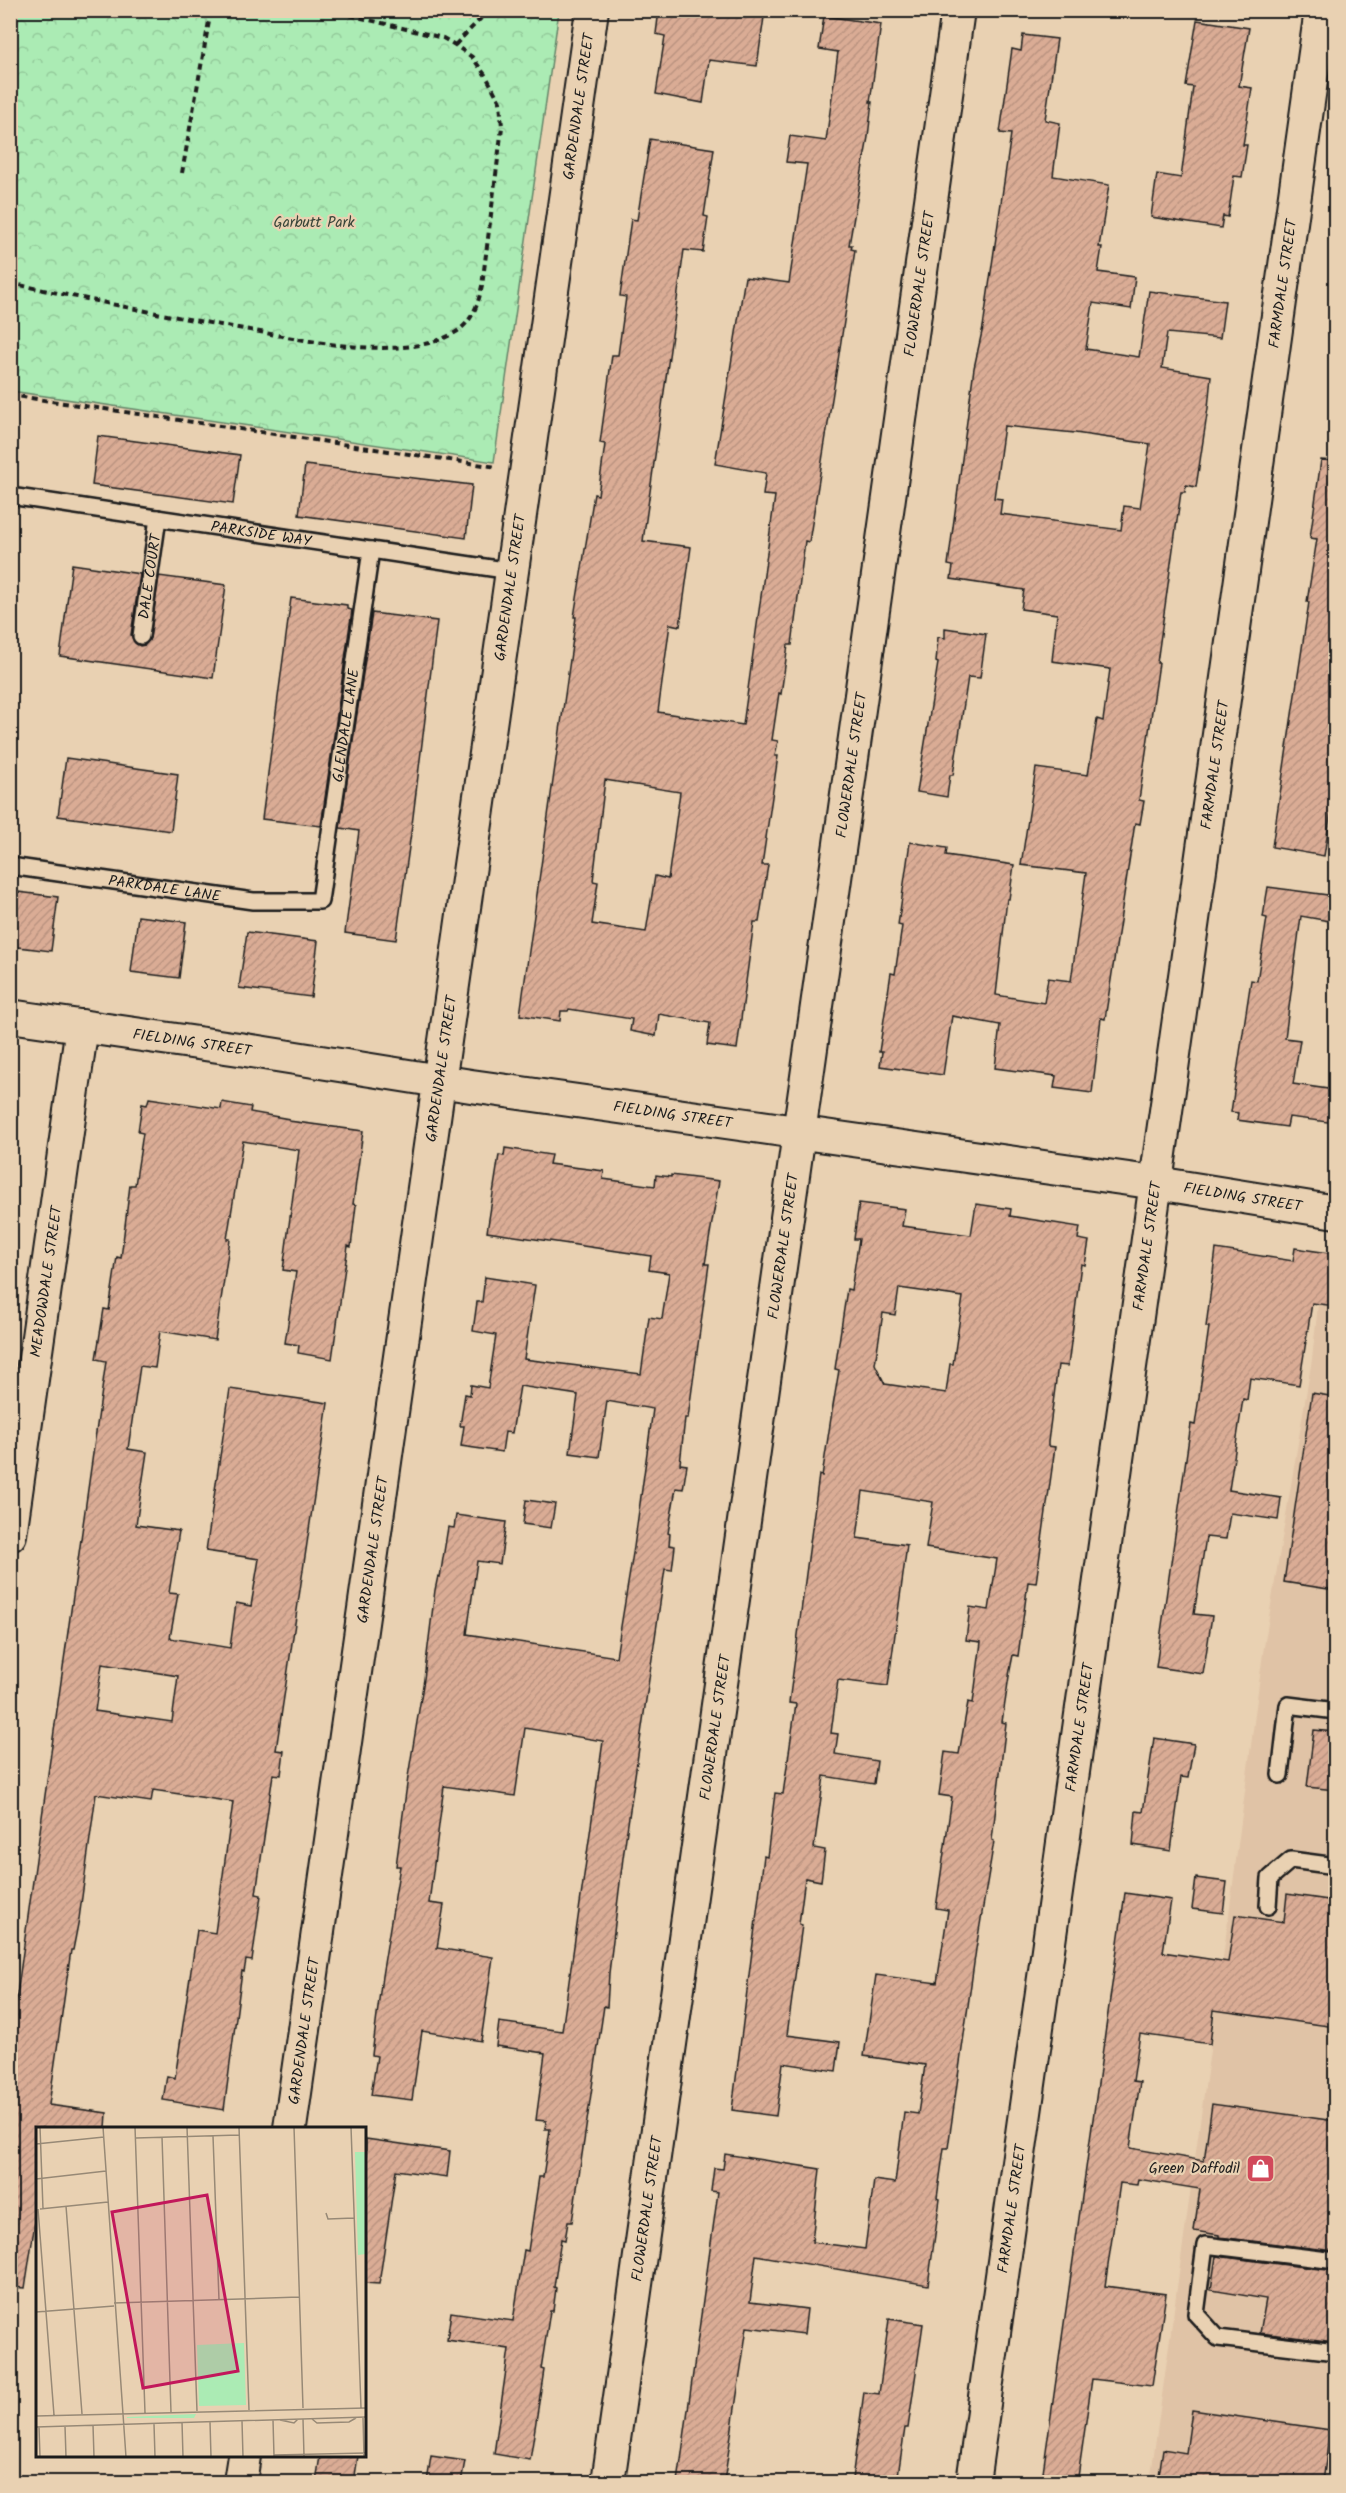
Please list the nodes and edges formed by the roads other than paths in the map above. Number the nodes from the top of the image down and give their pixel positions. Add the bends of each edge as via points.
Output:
1 (592, 10) edge
2 (958, 10) edge
3 (1321, 10) edge
4 (10, 496) edge
5 (158, 518) junction
6 (371, 550) junction
7 (511, 571) junction
8 (141, 636) dead end
9 (10, 866) edge
10 (320, 901) joint
11 (10, 1016) edge
12 (82, 1026) junction
13 (441, 1081) junction
14 (799, 1130) junction
15 (1157, 1183) junction
16 (1335, 1212) edge
17 (10, 1535) edge
18 (1335, 1711) edge
19 (1280, 1775) dead end
20 (1335, 1866) edge
21 (1268, 1906) dead end
22 (290, 2127) edge
23 (1335, 2261) edge
24 (1335, 2352) edge
25 (244, 2457) edge
26 (240, 2482) edge
27 (608, 2482) edge
28 (973, 2482) edge

1 - 7 street, GARDENDALE STREET
2 - 14 street, FLOWERDALE STREET
3 - 15 street, FARMDALE STREET
4 - 5 lane, PARKSIDE WAY
5 - 6 lane, PARKSIDE WAY
5 - 8 lane, DALE COURT
6 - 7 lane, PARKSIDE WAY
6 - 10 lane, GLENDALE LANE
7 - 13 street, GARDENDALE STREET
9 - 10 lane, PARKDALE LANE via 253,901
11 - 12 street, FIELDING STREET
12 - 13 street, FIELDING STREET
12 - 17 street, MEADOWDALE STREET
13 - 14 street, FIELDING STREET
13 - 22 street, GARDENDALE STREET
14 - 15 street, FIELDING STREET
14 - 27 street, FLOWERDALE STREET
15 - 16 street, FIELDING STREET
15 - 28 street, FARMDALE STREET
18 - 19 lane via 1288,1706
20 - 21 lane via 1291,1860 1270,1878
23 - 24 lane via 1205,2245 1196,2314 1218,2338
25 - 26 street

